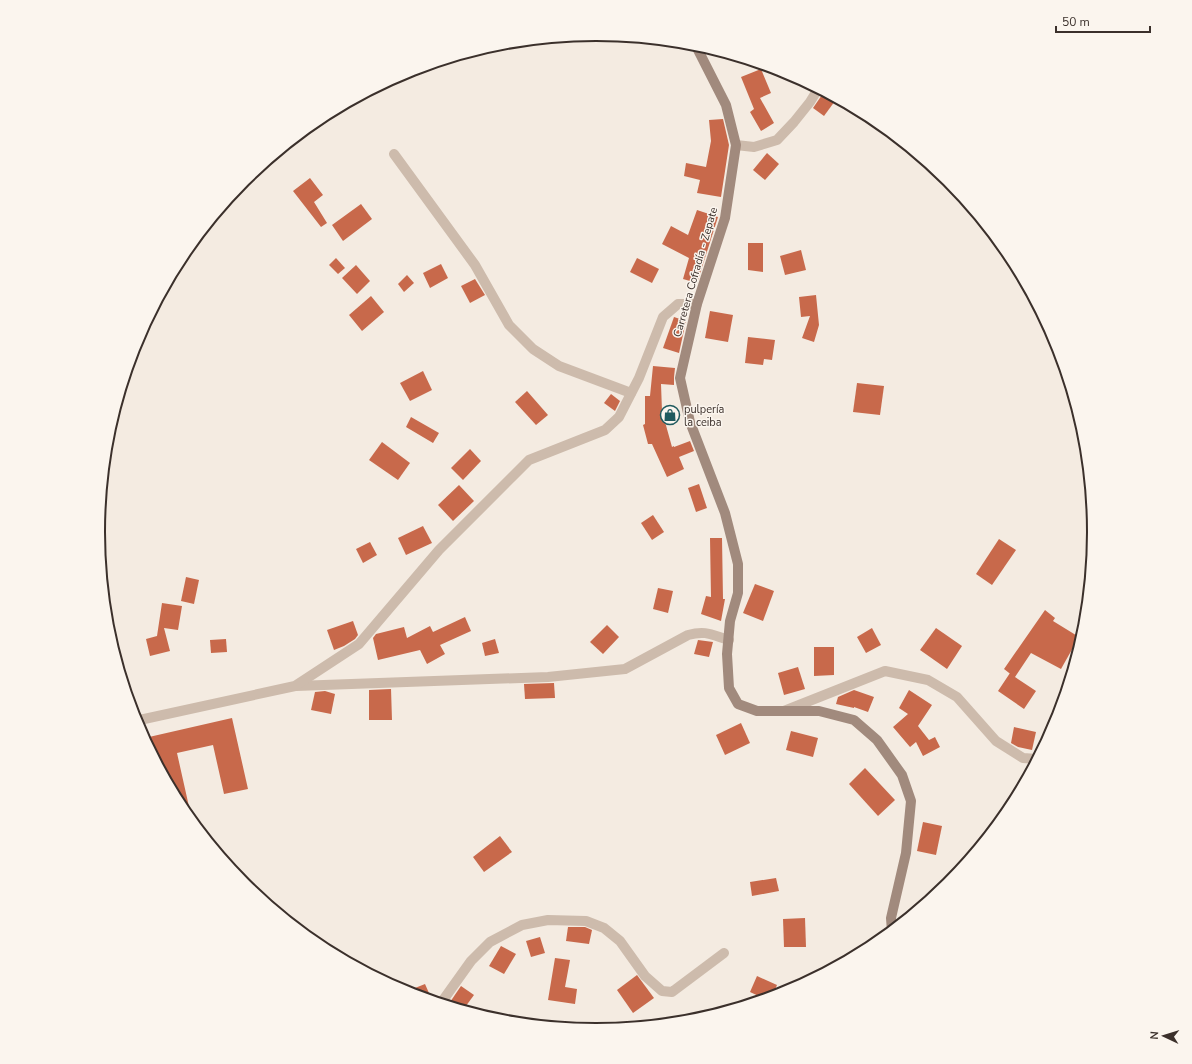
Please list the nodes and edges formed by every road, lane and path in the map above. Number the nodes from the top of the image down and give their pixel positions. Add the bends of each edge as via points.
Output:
1 (699, 52) edge
2 (815, 93) edge
3 (736, 145) junction
4 (394, 154) dead end
5 (697, 304) junction
6 (631, 393) junction
7 (729, 640) junction
8 (295, 686) junction
9 (782, 711) junction
10 (143, 723) edge
11 (1031, 759) edge
12 (891, 924) edge
13 (724, 953) dead end
14 (444, 999) edge

1 - 3 street, Carretera Cofradía - Zepate via 726,106
2 - 3 street via 777,140 754,147
3 - 5 street, Carretera Cofradía - Zepate via 725,218
4 - 6 street via 475,265 509,325 533,349 559,366
5 - 6 street via 678,304 663,317
5 - 7 street, Carretera Cofradía - Zepate via 680,378 690,422 725,513 738,564 738,593 730,620
6 - 8 street via 619,417 606,430 530,460 439,550 358,644
7 - 8 street via 709,633 688,635 625,669 548,677
7 - 9 street, Carretera Cofradía - Zepate via 730,688 738,704 757,712
8 - 10 street
9 - 11 street via 885,671 928,680 957,697 996,741 1023,758
9 - 12 street, Carretera Cofradía - Zepate via 819,711 854,720 877,740 902,775 911,802 906,853
13 - 14 street via 672,992 662,991 645,976 620,941 604,928 586,921 548,920 522,925 490,942 471,961

